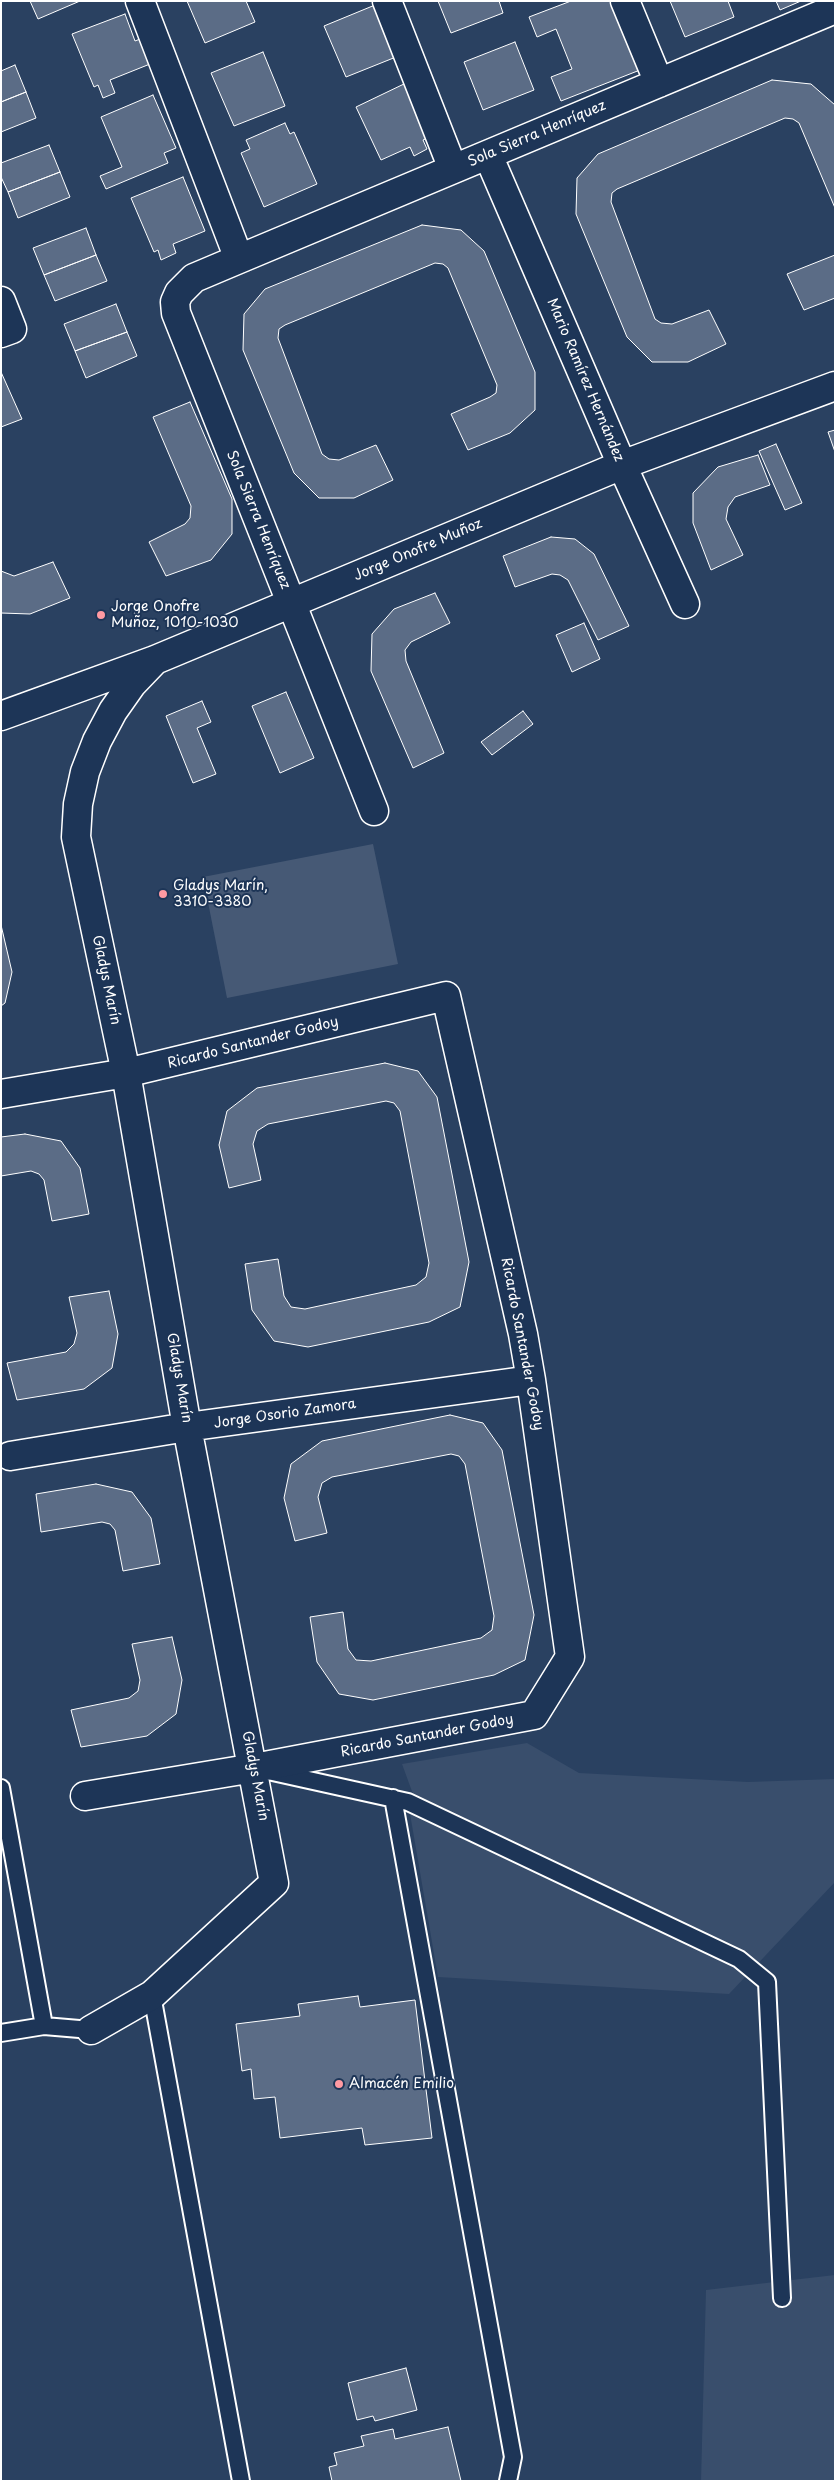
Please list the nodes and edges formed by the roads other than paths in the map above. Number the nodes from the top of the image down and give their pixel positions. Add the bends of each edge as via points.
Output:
1 (140, 1) edge
2 (387, 1) edge
3 (626, 1) edge
4 (835, 9) edge
5 (659, 83) junction
6 (488, 155) junction
7 (453, 169) junction
8 (239, 259) junction
9 (1, 301) edge
10 (7, 331) edge
11 (835, 386) edge
12 (622, 465) junction
13 (291, 602) junction
14 (685, 604) dead end
15 (155, 660) junction
16 (1, 716) edge
17 (374, 811) dead end
18 (126, 1073) junction
19 (1, 1094) edge
20 (532, 1380) junction
21 (187, 1427) junction
22 (10, 1456) dead end
23 (254, 1768) junction
24 (1, 1788) edge
25 (85, 1796) dead end
26 (393, 1798) junction
27 (152, 1995) junction
28 (44, 2026) junction
29 (91, 2030) joint
30 (1, 2033) edge
31 (782, 2298) dead end
32 (241, 2481) edge
33 (508, 2481) edge

1 - 8 street
2 - 7 street
3 - 5 street
4 - 5 street, Sola Sierra Henríquez
5 - 6 street, Sola Sierra Henríquez
6 - 7 street, Sola Sierra Henríquez
6 - 12 street, Mario Ramírez Hernández
7 - 8 street, Sola Sierra Henríquez
8 - 13 street, Sola Sierra Henríquez via 194,278 179,293 175,302 176,313
9 - 10 street
11 - 12 street, Jorge Onofre Muñoz
12 - 13 street, Jorge Onofre Muñoz
12 - 14 street, Mario Ramírez Hernández
13 - 15 street, Jorge Onofre Muñoz
13 - 17 street, Sola Sierra Henríquez
15 - 16 street, Jorge Onofre Muñoz
15 - 18 street, Gladys Marín via 113,711 85,772 78,804 76,837
18 - 19 street, Ricardo Santander Godoy
18 - 20 street, Ricardo Santander Godoy via 446,996
18 - 21 street, Gladys Marín
20 - 21 street, Jorge Osorio Zamora
20 - 23 street, Ricardo Santander Godoy via 570,1657 534,1715
21 - 22 street, Jorge Osorio Zamora
21 - 23 street, Gladys Marín
23 - 25 street, Ricardo Santander Godoy
23 - 26 lane
23 - 27 street, Gladys Marín via 274,1882
24 - 28 lane
26 - 31 lane via 408,1802 739,1959 767,1982
26 - 33 lane via 513,2457
27 - 29 street, Gladys Marín
27 - 32 lane
28 - 29 lane
28 - 30 lane

